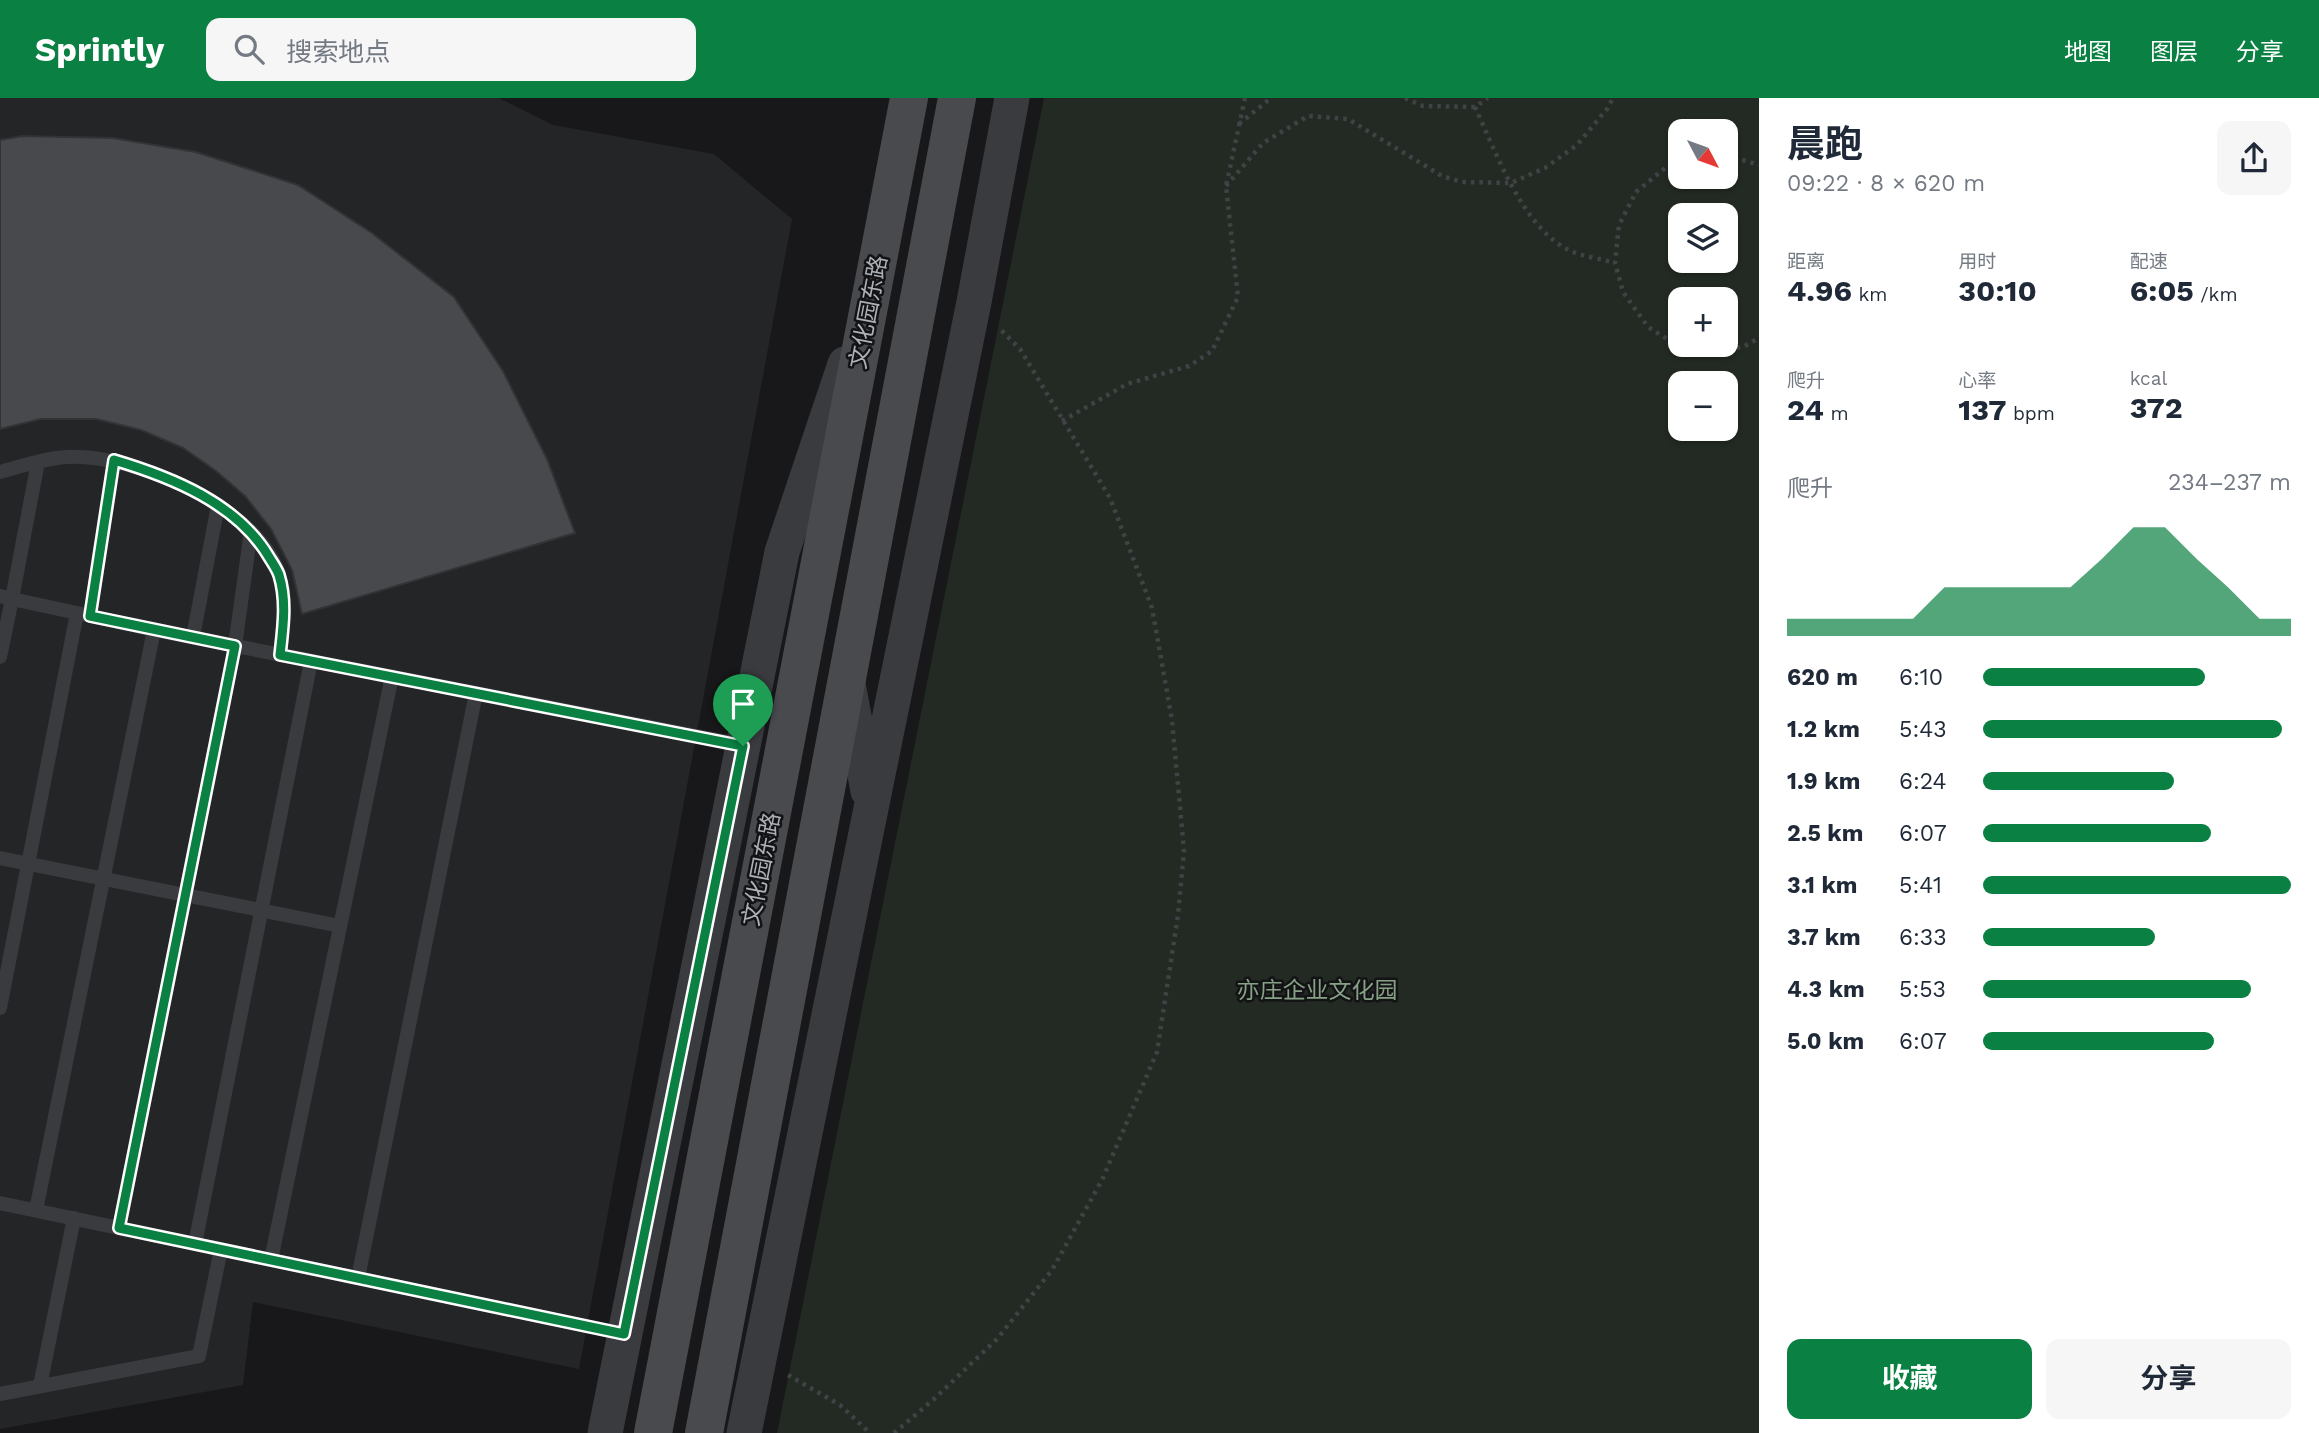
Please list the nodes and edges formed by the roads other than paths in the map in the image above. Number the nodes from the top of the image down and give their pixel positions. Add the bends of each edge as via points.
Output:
1 (909, 98) edge
2 (957, 98) edge
3 (1012, 98) edge
4 (874, 278) junction
5 (114, 460) junction
6 (38, 462) junction
7 (0, 472) edge
8 (218, 505) junction
9 (251, 531) junction
10 (6, 598) edge
11 (84, 614) junction
12 (154, 630) junction
13 (193, 637) junction
14 (235, 646) junction
15 (280, 655) junction
16 (0, 657) edge
17 (311, 661) junction
18 (392, 677) junction
19 (847, 678) junction
20 (476, 693) junction
21 (743, 746) junction
22 (871, 808) junction
23 (0, 858) edge
24 (340, 926) junction
25 (0, 1008) edge
26 (0, 1203) edge
27 (36, 1210) junction
28 (74, 1218) junction
29 (119, 1228) junction
30 (195, 1244) junction
31 (221, 1249) junction
32 (271, 1260) junction
33 (358, 1278) junction
34 (624, 1334) junction
35 (40, 1387) junction
36 (0, 1394) edge
37 (604, 1433) edge
38 (653, 1433) edge
39 (704, 1433) edge
40 (744, 1433) edge

1 - 4 main road, 文化园东路
2 - 19 main road, 文化园东路
3 - 22 street
4 - 21 street via 782,552
4 - 38 main road, 文化园东路
5 - 6 lane via 69,457
5 - 8 lane
5 - 11 lane
6 - 7 lane
6 - 10 lane
8 - 9 lane
8 - 13 lane
9 - 14 lane
9 - 15 lane via 279,574 285,614
10 - 11 lane
10 - 16 lane
11 - 12 lane
11 - 25 lane
12 - 13 lane
12 - 27 lane
13 - 14 lane
14 - 15 lane
14 - 29 lane
15 - 17 lane
17 - 18 lane
17 - 30 lane
18 - 20 lane
18 - 24 lane
19 - 22 street
19 - 39 main road, 文化园东路
20 - 21 lane
20 - 33 lane
21 - 34 street
22 - 40 street
23 - 24 lane
24 - 32 lane
26 - 27 lane
27 - 28 lane
28 - 29 lane
28 - 35 lane
29 - 30 lane
30 - 31 lane
31 - 32 lane
31 - 35 lane via 199,1356
32 - 33 lane
33 - 34 lane
34 - 37 street
35 - 36 lane

